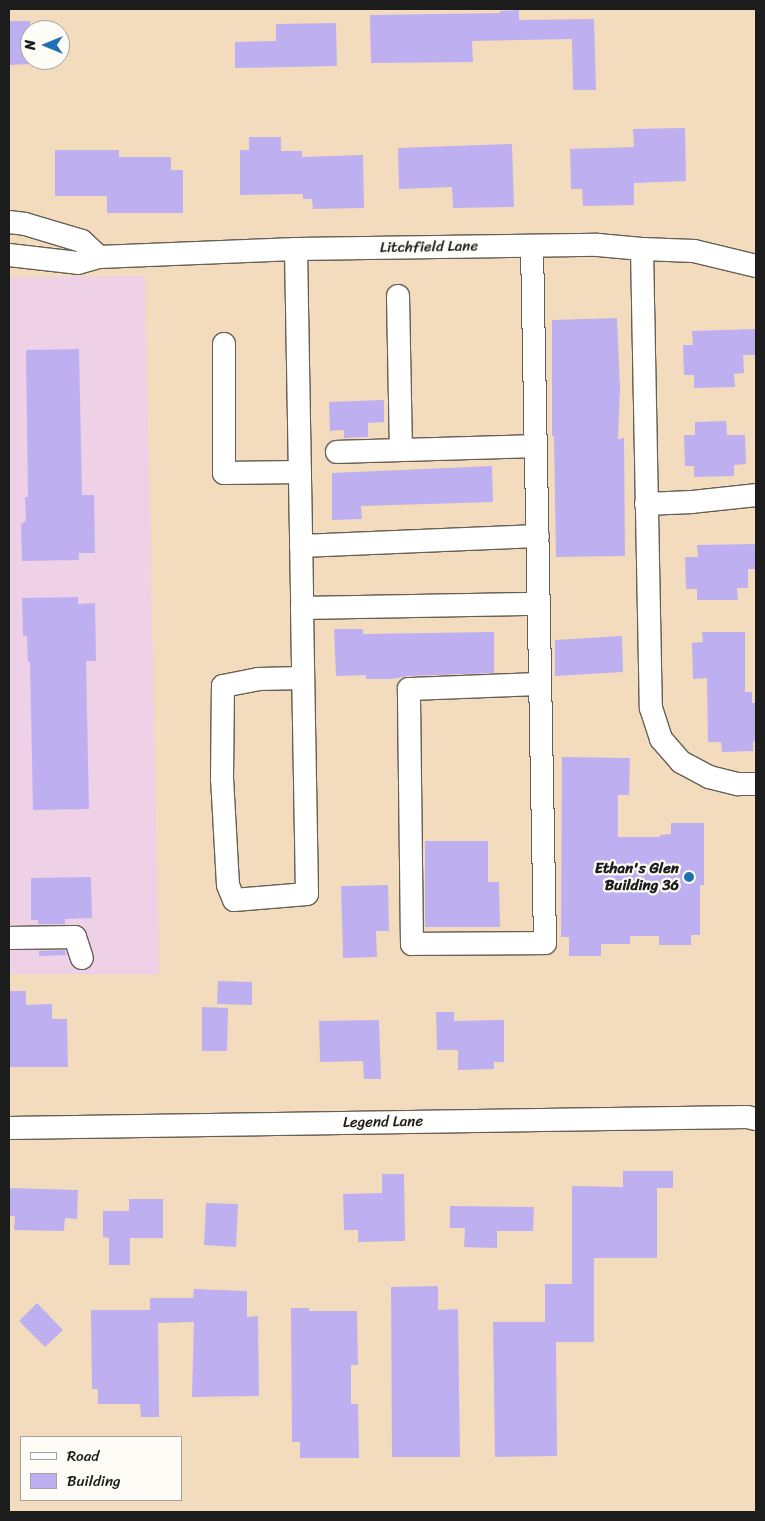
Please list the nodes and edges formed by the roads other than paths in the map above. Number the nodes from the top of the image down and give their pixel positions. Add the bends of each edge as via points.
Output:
1 (9, 222) edge
2 (532, 246) junction
3 (296, 249) junction
4 (642, 250) junction
5 (9, 255) edge
6 (99, 257) junction
7 (756, 266) edge
8 (398, 296) dead end
9 (224, 344) dead end
10 (536, 446) junction
11 (402, 450) junction
12 (337, 452) dead end
13 (300, 472) junction
14 (756, 495) edge
15 (646, 504) junction
16 (538, 536) junction
17 (301, 546) junction
18 (539, 604) junction
19 (302, 608) junction
20 (303, 678) junction
21 (540, 684) junction
22 (756, 784) edge
23 (9, 938) edge
24 (82, 958) dead end
25 (756, 1119) edge
26 (9, 1128) edge

1 - 6 street via 82,241
2 - 3 street, Litchfield Lane
2 - 4 street, Litchfield Lane via 598,245
2 - 10 street
3 - 6 street, Litchfield Lane
3 - 13 street
4 - 7 street, Litchfield Lane via 694,251
4 - 15 street
5 - 6 street, Litchfield Lane via 78,263
8 - 11 street
9 - 13 street via 224,473
10 - 11 street
10 - 16 street
11 - 12 street
13 - 17 street
14 - 15 street
15 - 22 street via 651,708 661,738 681,762 709,777 738,784
16 - 17 street
16 - 18 street
17 - 19 street
18 - 19 street
18 - 21 street
19 - 20 street
20 - 20 street via 307,894 234,900 228,885 222,779 223,686
21 - 21 street via 545,944 412,944 409,689
23 - 24 street via 76,937
25 - 26 street, Legend Lane

